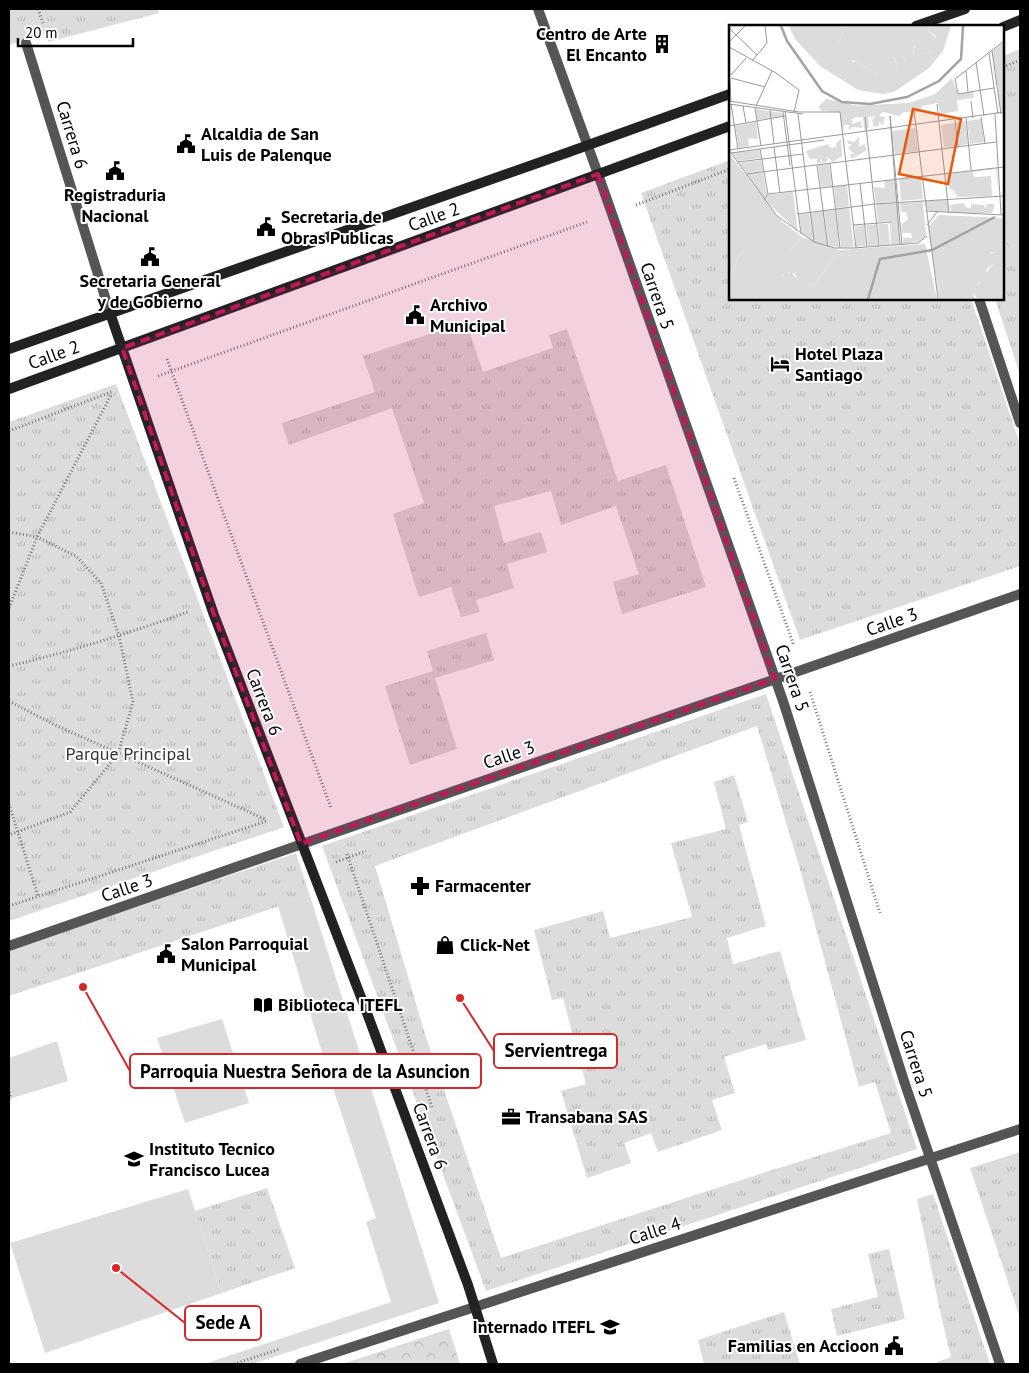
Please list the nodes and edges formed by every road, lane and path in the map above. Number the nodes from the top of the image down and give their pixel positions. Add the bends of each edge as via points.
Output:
1 (538, 9) edge
2 (965, 9) edge
3 (1020, 20) edge
4 (919, 25) edge
5 (1004, 27) edge
6 (26, 43) dead end
7 (1020, 60) edge
8 (1004, 67) edge
9 (729, 94) edge
10 (729, 126) edge
11 (587, 145) junction
12 (729, 169) edge
13 (598, 174) junction
14 (611, 214) junction
15 (979, 300) edge
16 (110, 313) junction
17 (158, 334) junction
18 (122, 348) junction
19 (9, 349) edge
20 (172, 370) junction
21 (9, 389) edge
22 (113, 391) junction
23 (116, 401) dead end
24 (1020, 423) edge
25 (9, 431) edge
26 (9, 532) edge
27 (37, 536) junction
28 (1020, 594) edge
29 (186, 603) dead end
30 (9, 608) edge
31 (119, 636) junction
32 (9, 666) edge
33 (775, 679) junction
34 (9, 700) edge
35 (118, 754) junction
36 (9, 804) edge
37 (264, 811) dead end
38 (268, 820) junction
39 (339, 831) junction
40 (19, 832) junction
41 (9, 835) edge
42 (301, 844) junction
43 (38, 896) junction
44 (9, 906) edge
45 (9, 946) edge
46 (9, 1092) edge
47 (11, 1099) dead end
48 (432, 1110) dead end
49 (1020, 1129) edge
50 (931, 1158) junction
51 (475, 1307) junction
52 (300, 1364) edge
53 (493, 1364) edge
54 (1000, 1364) edge

1 - 11 street, Carrera 5
2 - 4 street
3 - 5 street
6 - 16 street, Carrera 6
7 - 8 path
9 - 11 street, Calle 2
10 - 13 street, Calle 2
11 - 13 street, Carrera 5
11 - 16 street, Calle 2
12 - 14 path
13 - 14 street, Carrera 5
13 - 17 street, Calle 2
14 - 20 path
14 - 33 street, Carrera 5
15 - 24 street
16 - 18 street, Carrera 6
16 - 19 street, Calle 2
17 - 18 street, Calle 2
17 - 20 path
18 - 21 street, Calle 2
18 - 42 street, Carrera 6 via 214,615
20 - 39 path
22 - 23 path
22 - 25 path
22 - 27 path
26 - 27 path
27 - 30 path
27 - 31 path via 76,556 101,583
28 - 33 street, Calle 3
29 - 31 path via 190,612
31 - 32 path
31 - 35 path via 133,702
33 - 39 street, Calle 3
33 - 50 street, Carrera 5
34 - 35 path
35 - 38 path
35 - 40 path via 70,812
36 - 40 path
37 - 38 path
38 - 43 path
39 - 42 street, Calle 3
39 - 48 path
40 - 41 path
40 - 43 path
42 - 45 street, Calle 3
42 - 51 street, Carrera 6
43 - 44 path
46 - 47 path
49 - 50 street, Calle 4
50 - 51 street, Calle 4
50 - 54 street, Carrera 5
51 - 52 street, Calle 4
51 - 53 street, Carrera 6

